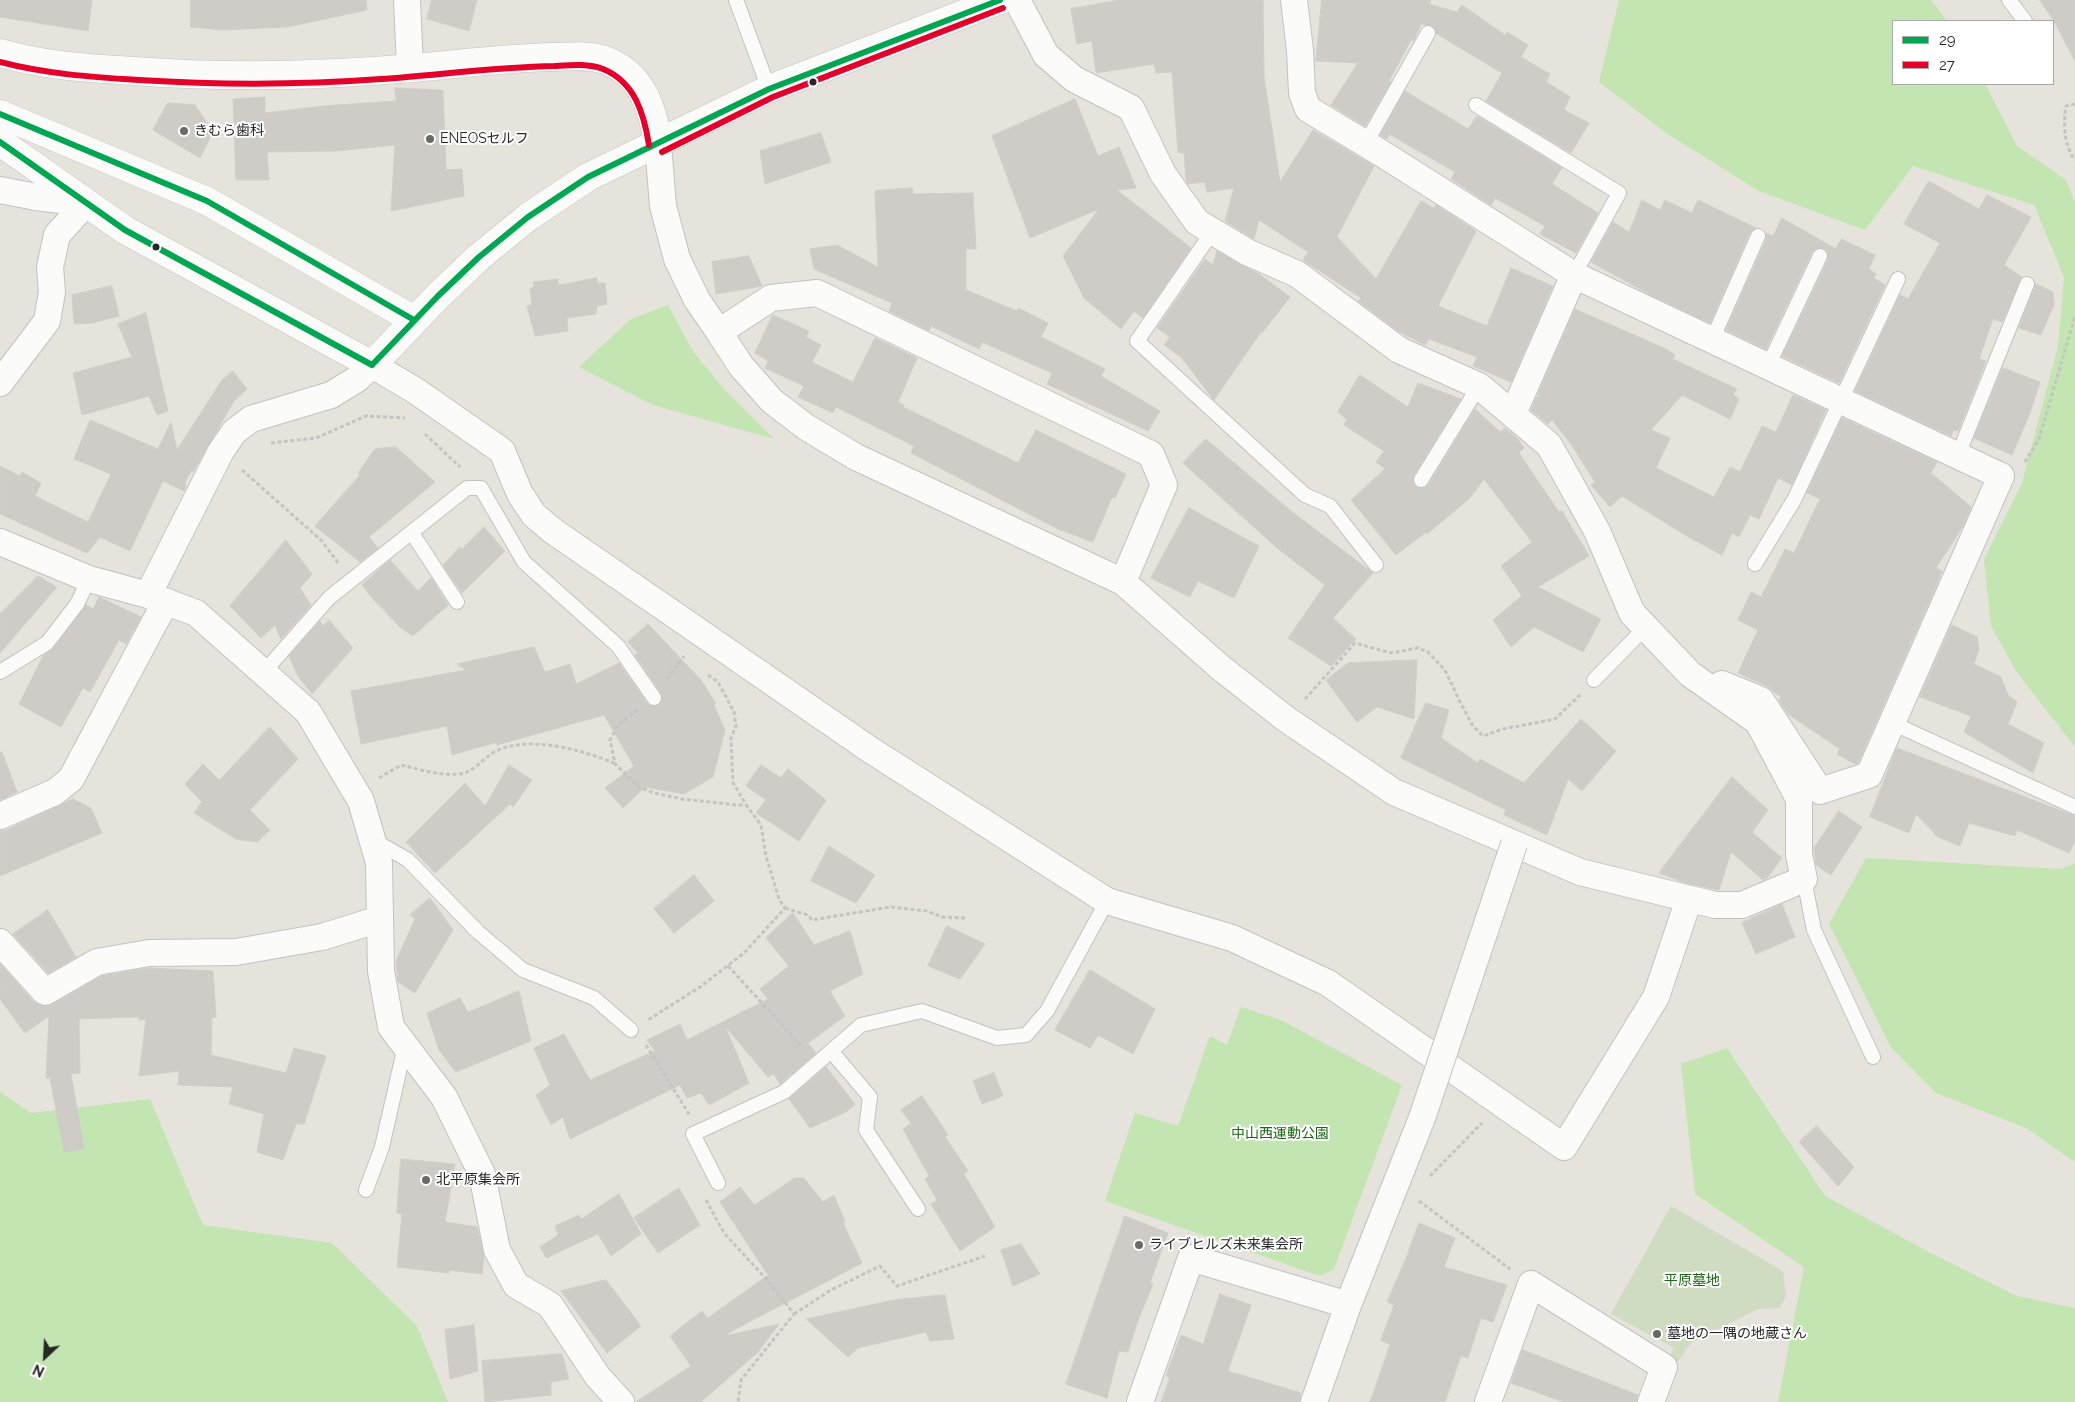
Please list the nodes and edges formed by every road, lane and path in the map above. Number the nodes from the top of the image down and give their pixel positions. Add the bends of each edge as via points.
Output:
1 (407, 0) edge
2 (736, 0) edge
3 (1000, 0) edge
4 (1017, 0) edge
5 (1294, 0) edge
6 (2009, 0) edge
7 (2024, 20) edge
8 (1428, 32) dead end
9 (0, 53) edge
10 (410, 68) junction
11 (769, 89) junction
12 (2075, 104) edge
13 (1476, 105) dead end
14 (0, 114) edge
15 (0, 142) edge
16 (1366, 143) junction
17 (658, 144) junction
18 (2075, 160) edge
19 (0, 190) edge
20 (86, 203) junction
21 (1213, 231) junction
22 (1758, 236) dead end
23 (1820, 256) dead end
24 (1574, 275) junction
25 (1898, 279) dead end
26 (2027, 284) dead end
27 (2075, 316) edge
28 (414, 320) junction
29 (719, 332) junction
30 (1712, 340) junction
31 (372, 365) junction
32 (1768, 366) junction
33 (0, 383) edge
34 (1479, 386) junction
35 (1841, 400) junction
36 (1513, 414) junction
37 (407, 418) dead end
38 (420, 429) dead end
39 (264, 444) dead end
40 (1958, 455) junction
41 (2024, 464) dead end
42 (241, 469) dead end
43 (1421, 480) dead end
44 (481, 488) junction
45 (412, 532) junction
46 (0, 542) edge
47 (1755, 564) dead end
48 (1376, 565) dead end
49 (89, 579) junction
50 (352, 581) junction
51 (1123, 582) junction
52 (157, 598) junction
53 (458, 602) dead end
54 (1645, 628) junction
55 (690, 661) dead end
56 (704, 671) dead end
57 (0, 672) edge
58 (263, 672) junction
59 (1594, 680) joint
60 (1707, 686) junction
61 (654, 698) junction
62 (1286, 719) junction
63 (1892, 723) junction
64 (615, 764) junction
65 (355, 791) junction
66 (747, 806) junction
67 (2075, 807) edge
68 (0, 816) edge
69 (372, 840) junction
70 (1514, 844) junction
71 (1804, 879) junction
72 (1689, 899) junction
73 (1107, 902) junction
74 (785, 908) junction
75 (380, 918) junction
76 (967, 918) dead end
77 (0, 942) edge
78 (728, 966) junction
79 (631, 1030) junction
80 (405, 1046) junction
81 (831, 1051) junction
82 (1873, 1057) dead end
83 (817, 1063) junction
84 (1501, 1103) junction
85 (693, 1134) junction
86 (718, 1183) dead end
87 (366, 1190) dead end
88 (1403, 1190) junction
89 (705, 1197) dead end
90 (918, 1209) dead end
91 (985, 1256) dead end
92 (1531, 1284) junction
93 (1348, 1305) junction
94 (794, 1314) junction
95 (621, 1402) edge
96 (738, 1402) edge
97 (1140, 1402) edge
98 (1314, 1402) edge
99 (1488, 1402) edge
100 (1651, 1402) edge

1 - 10 street
2 - 11 lane
3 - 11 main road
4 - 21 street via 1046,55 1074,79 1131,108 1163,174 1197,222
5 - 16 street via 1302,93 1308,110
6 - 7 lane
8 - 16 lane
9 - 10 main road via 64,67 201,76
10 - 17 main road via 528,58 584,56 604,60 638,83 654,119
11 - 17 main road
12 - 18 path via 2066,106 2065,112 2066,144
13 - 24 lane via 1618,193
14 - 28 main road via 207,202
15 - 20 main road
16 - 24 street
17 - 28 main road via 588,177 528,218 479,257
17 - 29 street via 663,206 677,259 696,300
19 - 20 street via 36,198
20 - 31 main road via 125,230
20 - 33 street via 57,235 50,267 52,292 47,321
21 - 34 street via 1247,252 1297,274 1399,350
21 - 48 lane via 1137,341 1304,495 1330,506
22 - 30 lane
23 - 32 lane
24 - 30 street
24 - 36 street
25 - 35 lane
26 - 40 lane
27 - 41 path via 2039,438
28 - 31 main road
29 - 51 street via 740,366 772,401 806,427 856,457
29 - 51 street via 771,298 817,293 1151,454 1164,485
30 - 32 street
31 - 52 street via 331,395 250,419 234,432 222,451
31 - 73 street via 416,391 502,451 520,494 534,514 553,531 869,749
32 - 35 street
34 - 36 street
34 - 43 lane
35 - 40 street
35 - 47 lane via 1794,500
36 - 54 street via 1549,444 1597,531 1632,613
37 - 39 path via 366,416 316,438
38 - 44 path
40 - 63 street via 2001,476
42 - 50 path via 322,541
44 - 45 lane via 467,488
44 - 61 lane via 524,562 618,646
45 - 50 lane
45 - 53 lane
46 - 49 street
49 - 52 street
49 - 57 lane via 77,604 46,643
50 - 58 lane via 328,598
51 - 62 street
52 - 58 street via 196,613
52 - 68 street via 71,779 55,792
54 - 59 lane
54 - 60 street via 1690,674
55 - 61 path via 683,656
56 - 66 path via 718,682 734,712 736,726 731,738 733,783
58 - 65 street via 308,712
59 - 62 path via 1555,719 1483,736 1473,726 1446,670 1428,652 1418,648 1391,653 1356,643
60 - 63 street via 1723,684 1761,700 1820,791 1869,775
60 - 71 street via 1758,722 1799,799 1799,855
61 - 64 path via 618,725 610,740
62 - 70 street via 1394,792
63 - 67 lane
64 - 65 path via 588,752 521,744 495,751 472,770 459,774 401,765
64 - 66 path via 639,787 654,793
65 - 69 street
66 - 74 path via 761,825 766,856 779,899
69 - 75 street via 379,863
69 - 79 lane via 408,860 478,932 523,970 594,998
70 - 72 street via 1580,872
70 - 88 street, bridge via 1422,1118
71 - 72 street via 1742,905 1715,905
71 - 82 lane via 1814,930
72 - 84 street via 1656,997 1564,1147
73 - 81 lane via 1047,1011 1026,1036 997,1038 922,1011 861,1025
73 - 84 street via 1232,938 1328,983
74 - 76 path via 808,915 812,920 890,907 927,911 942,917
74 - 78 path
75 - 77 street via 322,937 236,952 149,953 97,962 45,992
75 - 80 street via 381,971 391,1027
78 - 79 path via 700,988
78 - 83 path
79 - 85 path via 645,1044 689,1113
80 - 87 lane via 382,1147
80 - 95 street via 444,1097 482,1174 497,1250 516,1285 550,1305 598,1377
81 - 83 lane
81 - 90 lane via 870,1097 866,1130
83 - 85 lane via 784,1092
84 - 88 path
85 - 86 lane
88 - 92 path
88 - 93 street
89 - 94 path via 724,1232
91 - 94 path via 897,1286 880,1266
92 - 99 street
92 - 100 street via 1664,1367
93 - 97 street via 1191,1258
93 - 98 street
94 - 96 path via 741,1380

